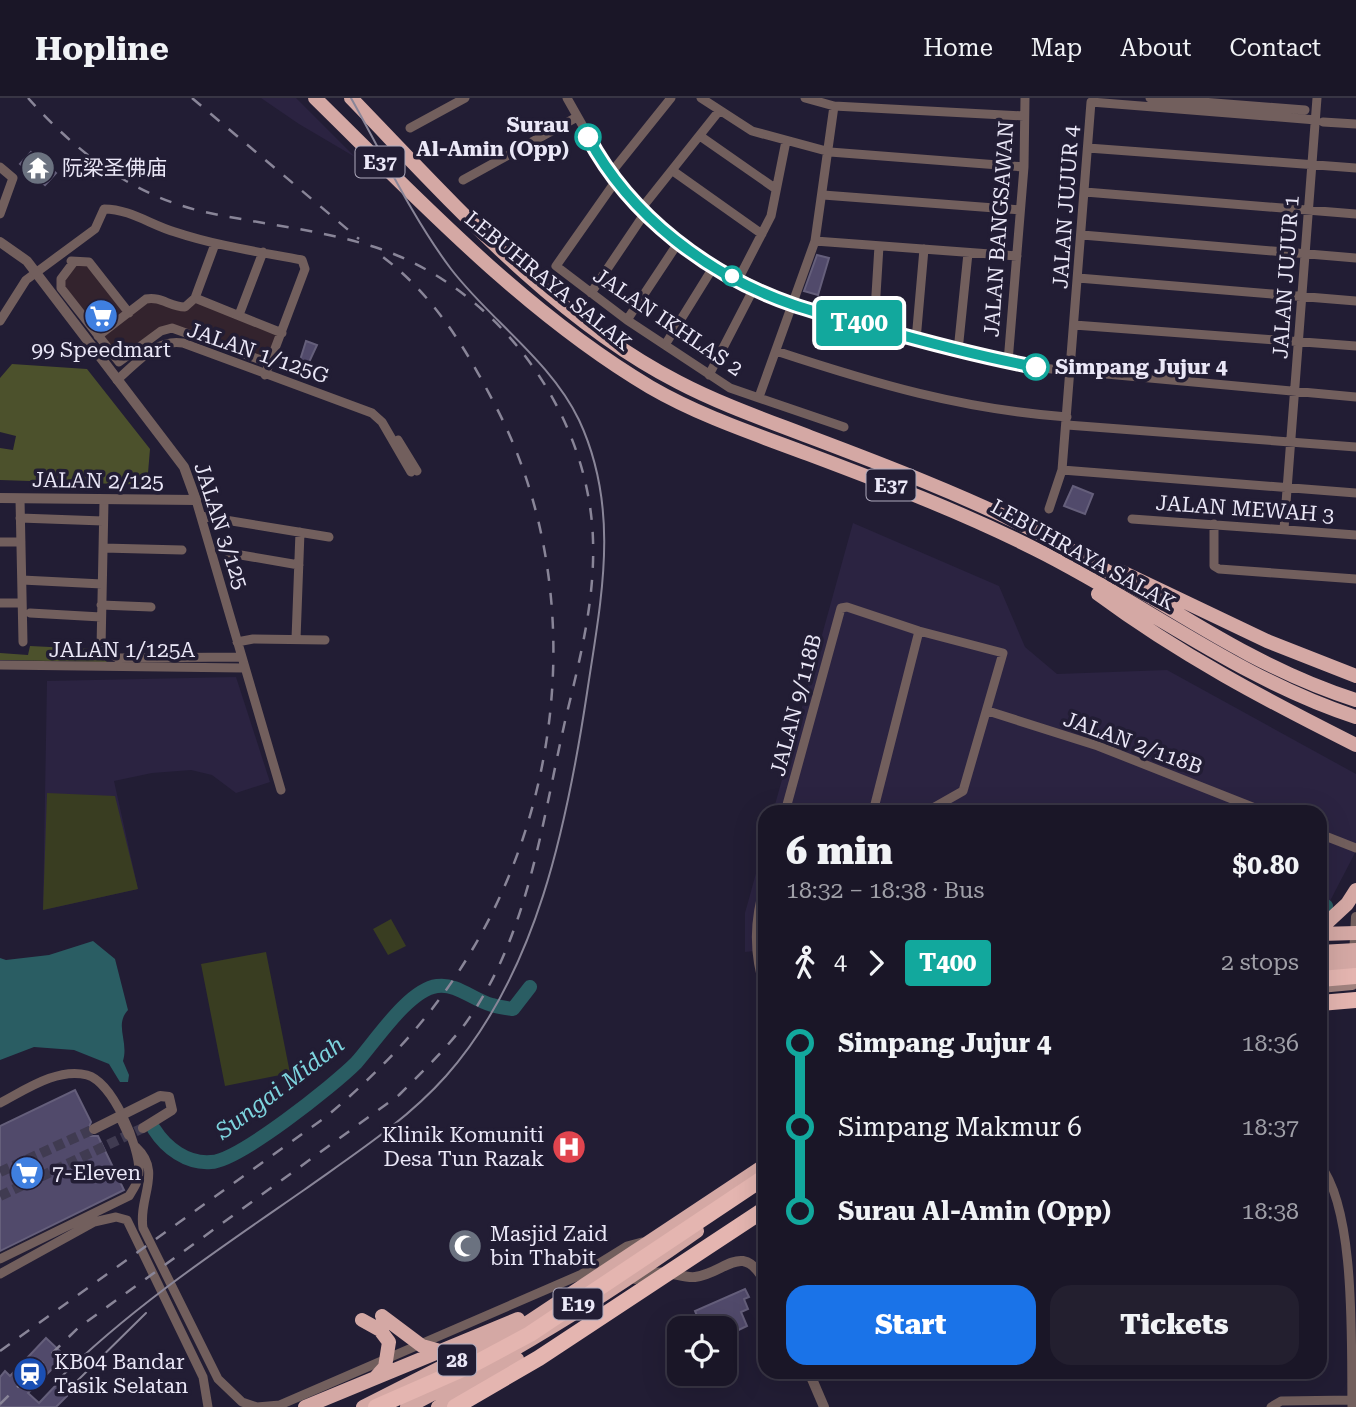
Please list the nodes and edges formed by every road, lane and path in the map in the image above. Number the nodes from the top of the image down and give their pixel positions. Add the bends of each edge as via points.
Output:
1 (315, 98) edge
2 (351, 98) edge
3 (465, 98) edge
4 (567, 98) edge
5 (671, 98) edge
6 (701, 98) edge
7 (805, 98) edge
8 (1025, 98) edge
9 (1306, 98) edge
10 (1317, 98) edge
11 (1150, 101) edge
12 (1230, 105) edge
13 (834, 106) junction
14 (719, 111) junction
15 (1304, 115) junction
16 (1024, 116) junction
17 (577, 117) junction
18 (1319, 121) junction
19 (1356, 124) edge
20 (410, 128) dead end
21 (701, 136) junction
22 (786, 141) junction
23 (1088, 148) junction
24 (830, 152) junction
25 (1312, 164) junction
26 (0, 167) edge
27 (1024, 167) junction
28 (1356, 168) edge
29 (673, 171) junction
30 (613, 178) junction
31 (463, 180) dead end
32 (776, 189) junction
33 (1085, 192) junction
34 (823, 195) junction
35 (1020, 210) junction
36 (1309, 210) junction
37 (643, 211) junction
38 (0, 214) edge
39 (1356, 214) edge
40 (761, 234) junction
41 (1082, 235) junction
42 (816, 241) junction
43 (0, 242) edge
44 (678, 243) junction
45 (215, 244) junction
46 (879, 246) junction
47 (924, 249) junction
48 (263, 252) junction
49 (968, 253) junction
50 (65, 254) junction
51 (1305, 254) junction
52 (1017, 256) junction
53 (1356, 258) edge
54 (72, 263) junction
55 (714, 266) junction
56 (34, 274) junction
57 (741, 274) dead end
58 (1078, 278) junction
59 (754, 288) junction
60 (592, 293) junction
61 (195, 298) junction
62 (1302, 298) junction
63 (1356, 301) edge
64 (793, 304) junction
65 (129, 313) junction
66 (239, 316) junction
67 (627, 320) junction
68 (0, 321) edge
69 (1074, 325) junction
70 (874, 327) junction
71 (282, 333) junction
72 (98, 336) junction
73 (916, 340) junction
74 (1298, 341) junction
75 (665, 345) junction
76 (1356, 346) edge
77 (776, 351) junction
78 (958, 351) junction
79 (1008, 362) junction
80 (270, 363) junction
81 (1071, 372) junction
82 (265, 375) junction
83 (709, 375) junction
84 (117, 380) junction
85 (1295, 391) junction
86 (759, 397) junction
87 (1356, 397) edge
88 (1067, 421) junction
89 (844, 427) dead end
90 (1291, 442) junction
91 (1356, 447) edge
92 (413, 470) dead end
93 (1062, 470) junction
94 (1287, 488) junction
95 (1356, 493) edge
96 (0, 498) edge
97 (20, 499) junction
98 (196, 500) junction
99 (104, 501) junction
100 (1049, 509) dead end
101 (201, 516) junction
102 (20, 518) junction
103 (1132, 519) dead end
104 (103, 522) junction
105 (1214, 524) junction
106 (1284, 530) junction
107 (300, 532) junction
108 (1040, 534) junction
109 (1356, 535) edge
110 (328, 537) dead end
111 (0, 542) edge
112 (21, 542) junction
113 (103, 548) junction
114 (182, 550) dead end
115 (1038, 550) junction
116 (229, 553) dead end
117 (299, 565) junction
118 (1356, 579) edge
119 (22, 580) junction
120 (102, 584) junction
121 (0, 603) edge
122 (22, 603) junction
123 (101, 605) junction
124 (151, 607) dead end
125 (30, 613) dead end
126 (101, 617) junction
127 (919, 631) junction
128 (296, 639) junction
129 (325, 640) dead end
130 (23, 642) dead end
131 (237, 642) junction
132 (241, 657) junction
133 (0, 666) edge
134 (244, 668) junction
135 (1351, 673) edge
136 (1356, 701) edge
137 (988, 711) junction
138 (1356, 717) edge
139 (1355, 744) edge
140 (281, 790) dead end
141 (787, 805) edge
142 (875, 805) edge
143 (938, 805) edge
144 (1247, 805) edge
145 (1327, 837) edge
146 (1356, 848) edge
147 (1356, 890) edge
148 (1356, 916) edge
149 (758, 917) edge
150 (1327, 925) edge
151 (1327, 932) edge
152 (1355, 933) edge
153 (1356, 950) edge
154 (1327, 951) edge
155 (758, 962) edge
156 (1356, 964) edge
157 (1327, 966) edge
158 (1327, 980) edge
159 (1356, 986) edge
160 (1327, 987) edge
161 (1327, 1000) edge
162 (0, 1103) edge
163 (120, 1116) junction
164 (143, 1128) tunnel mouth
165 (94, 1129) tunnel mouth
166 (128, 1135) dead end
167 (136, 1147) junction
168 (758, 1169) edge
169 (1327, 1174) edge
170 (758, 1182) edge
171 (758, 1190) edge
172 (758, 1214) edge
173 (94, 1222) junction
174 (56, 1231) junction
175 (649, 1241) junction
176 (680, 1243) junction
177 (0, 1259) edge
178 (758, 1272) edge
179 (0, 1274) edge
180 (677, 1275) junction
181 (626, 1282) junction
182 (550, 1310) junction
183 (382, 1316) dead end
184 (362, 1320) dead end
185 (527, 1344) junction
186 (440, 1351) junction
187 (812, 1379) edge
188 (372, 1381) junction
189 (1352, 1404) edge
190 (309, 1406) edge
191 (208, 1407) edge
192 (363, 1407) edge
193 (376, 1407) edge
194 (407, 1407) edge
195 (438, 1407) edge
196 (455, 1407) edge
197 (824, 1407) edge
198 (1271, 1407) edge

1 - 115 highway, LEBUHRAYA SALAK / E37 via 445,225 593,349 650,387 726,424 936,502
2 - 108 highway, LEBUHRAYA SALAK / E37 via 554,298 616,345 677,382 733,407 943,487
3 - 20 street
4 - 17 street
5 - 30 street
6 - 14 street
7 - 13 street
8 - 16 street, JALAN BANGSAWAN
9 - 15 street
10 - 18 street, JALAN JUJUR 1
11 - 12 street
11 - 23 street, JALAN JUJUR 4 via 1091,102
12 - 15 street
13 - 16 street
13 - 24 street
14 - 21 street
14 - 22 street via 752,131
15 - 18 street
16 - 27 street, JALAN BANGSAWAN
17 - 30 street
17 - 31 street
18 - 19 street
18 - 25 street, JALAN JUJUR 1
21 - 29 street
21 - 32 street
22 - 24 street
22 - 32 street
23 - 25 street
23 - 33 street, JALAN JUJUR 4
24 - 27 street
24 - 34 street
25 - 28 street
25 - 36 street, JALAN JUJUR 1
26 - 38 street via 13,178
27 - 35 street, JALAN BANGSAWAN
29 - 37 street
29 - 40 street
30 - 37 street
30 - 60 street, JALAN IKHLAS 2 via 556,266
32 - 40 street via 771,216
33 - 36 street
33 - 41 street, JALAN JUJUR 4
34 - 35 street
34 - 42 street
35 - 52 street, JALAN BANGSAWAN
36 - 39 street
36 - 51 street, JALAN JUJUR 1
37 - 44 street
37 - 60 street
40 - 57 street
41 - 51 street
41 - 58 street, JALAN JUJUR 4
42 - 46 street
42 - 64 street
43 - 56 street, JALAN 3/125 via 22,256
44 - 55 street
44 - 67 street
45 - 48 street
45 - 50 street via 118,209 104,209 95,229
45 - 61 street
46 - 47 street
46 - 70 street
47 - 49 street
47 - 73 street
48 - 66 street
48 - 71 street via 302,260 305,269
49 - 52 street
49 - 78 street
50 - 54 street
50 - 56 street
51 - 53 street
51 - 62 street, JALAN JUJUR 1
52 - 79 street, JALAN BANGSAWAN
54 - 65 street via 89,262
54 - 72 street via 61,279 61,288
55 - 59 street
55 - 75 street
56 - 68 street
56 - 84 street, JALAN 3/125
58 - 62 street
58 - 69 street, JALAN JUJUR 4
59 - 64 street
59 - 83 street
60 - 67 street, JALAN IKHLAS 2
61 - 65 street via 185,307 156,297 146,299
61 - 66 street
62 - 63 street
62 - 74 street, JALAN JUJUR 1
64 - 70 street
64 - 77 street
65 - 72 street
66 - 71 street
67 - 75 street, JALAN IKHLAS 2
69 - 74 street
69 - 81 street, JALAN JUJUR 4
70 - 73 street
71 - 80 street
72 - 80 street via 121,362 161,331 172,328
73 - 78 street
74 - 76 street
74 - 85 street, JALAN JUJUR 1
75 - 83 street, JALAN IKHLAS 2
77 - 86 street
77 - 88 street via 883,387
78 - 79 street
79 - 81 street
80 - 82 street
81 - 85 street
81 - 88 street, JALAN JUJUR 4
82 - 84 street, JALAN 1/125G via 174,341 153,349
82 - 92 street, JALAN 1/125G via 368,411 382,422
83 - 86 street, JALAN IKHLAS 2
84 - 98 street, JALAN 3/125 via 184,467
85 - 87 street
85 - 90 street, JALAN JUJUR 1
86 - 89 street, JALAN IKHLAS 2
88 - 90 street
88 - 93 street, JALAN JUJUR 4
90 - 91 street
90 - 94 street, JALAN JUJUR 1
93 - 94 street
93 - 100 street, JALAN JUJUR 4
94 - 95 street
94 - 106 street, JALAN JUJUR 1
96 - 97 street, JALAN 2/125
97 - 99 street, JALAN 2/125
97 - 102 street
98 - 99 street, JALAN 2/125
98 - 101 street, JALAN 3/125
99 - 104 street
101 - 107 street
101 - 131 street, JALAN 3/125
102 - 104 street
102 - 112 street
103 - 105 street, JALAN MEWAH 3
104 - 113 street
105 - 106 street, JALAN MEWAH 3
105 - 118 street via 1214,566
106 - 109 street, JALAN MEWAH 3
107 - 110 street
107 - 117 street
108 - 135 highway via 1252,634
108 - 136 highway, LEBUHRAYA SALAK / E37 via 1242,654
111 - 112 street
112 - 119 street
113 - 114 street
113 - 120 street
115 - 138 highway, LEBUHRAYA SALAK / E37 via 1267,682
115 - 139 highway via 1180,651 1286,712
116 - 117 street
117 - 128 street
119 - 120 street
119 - 122 street
120 - 123 street
121 - 122 street
122 - 130 street
123 - 124 street
123 - 126 street
125 - 126 street
126 - 132 street via 100,644 105,653 118,657
127 - 137 street via 1003,653
127 - 141 street, JALAN 9/118B via 841,608
127 - 142 street
128 - 129 street
128 - 131 street
131 - 132 street, JALAN 3/125
132 - 134 street, JALAN 3/125
133 - 134 street, JALAN 1/125A
134 - 140 street, JALAN 3/125
137 - 143 street via 963,791
137 - 144 street, JALAN 2/118B via 1098,746
145 - 146 street
147 - 150 highway
148 - 152 street
149 - 155 street
151 - 152 highway
152 - 159 street
153 - 154 highway
156 - 157 highway
158 - 159 highway
159 - 160 main road
159 - 161 highway
162 - 167 street via 62,1075 86,1075 105,1086
163 - 164 street via 160,1096 169,1097 172,1110
163 - 165 street
163 - 166 street
167 - 174 street via 139,1174 129,1196
167 - 175 street via 150,1166 143,1228 218,1379 233,1396 250,1405 280,1405 580,1275 627,1246
168 - 175 highway, 28
169 - 189 street via 1347,1219 1350,1244
170 - 193 highway, E19 via 530,1334
171 - 176 highway, 28
172 - 196 highway, E19 via 539,1358
173 - 174 street
173 - 179 street
173 - 191 street via 116,1217 130,1223 203,1377
174 - 177 street
175 - 182 highway, 28
176 - 180 street via 674,1262
176 - 181 highway, 28
178 - 180 street via 752,1263 743,1261 728,1262 696,1277
180 - 181 street via 655,1273
181 - 185 highway, 28
182 - 186 highway
182 - 192 highway, 28
183 - 186 highway via 422,1346
184 - 188 highway via 380,1330 389,1342 385,1367
185 - 194 highway, 28
185 - 195 highway via 510,1365
186 - 188 highway
187 - 197 street
188 - 190 highway
189 - 198 street via 1281,1401

